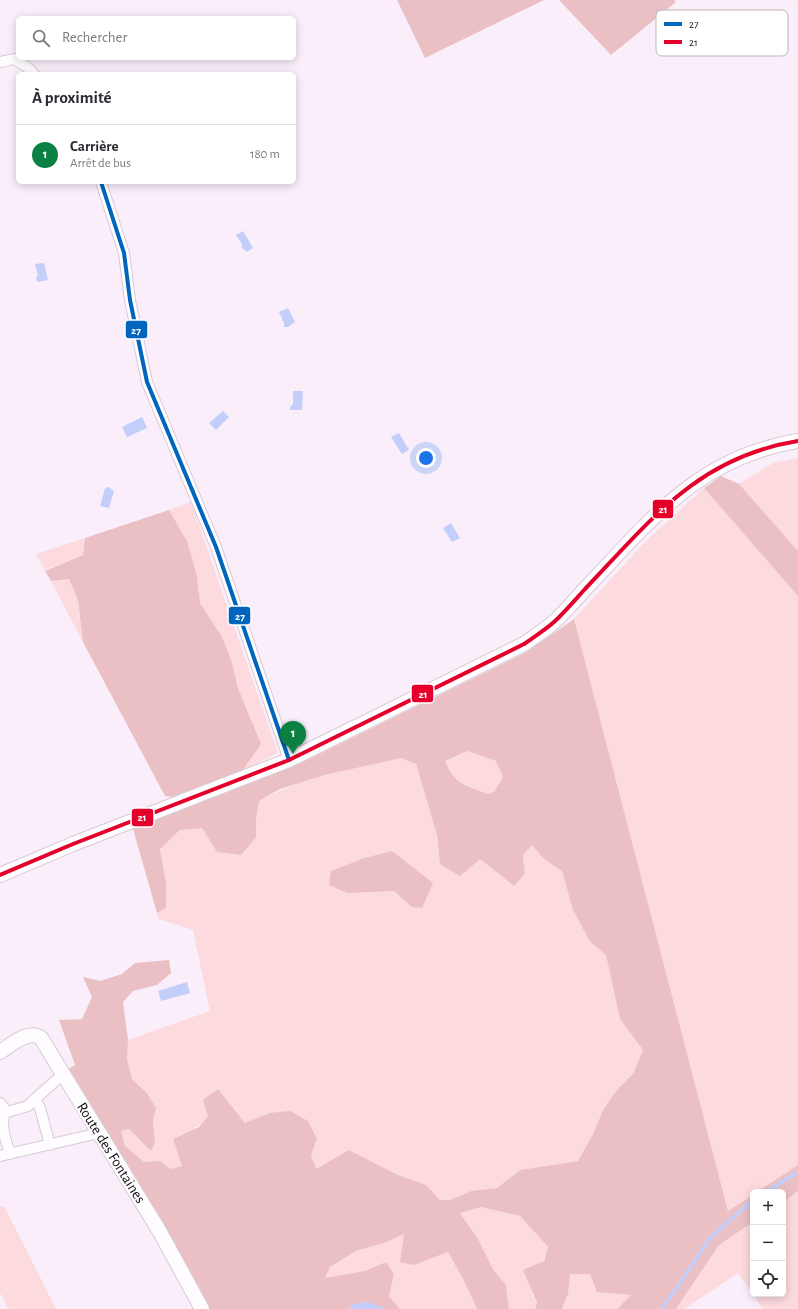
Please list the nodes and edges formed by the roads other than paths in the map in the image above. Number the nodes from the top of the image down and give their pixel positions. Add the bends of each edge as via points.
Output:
1 (0, 62) edge
2 (32, 72) edge
3 (102, 184) edge
4 (798, 441) edge
5 (289, 760) junction
6 (0, 875) edge
7 (0, 1052) edge
8 (62, 1075) junction
9 (35, 1098) junction
10 (2, 1107) edge
11 (99, 1133) junction
12 (50, 1145) junction
13 (10, 1154) junction
14 (0, 1156) edge
15 (202, 1309) edge

1 - 2 street via 14,59
3 - 5 street via 124,253 130,300 147,382 216,547
4 - 5 street via 773,445 738,458 709,472 687,487 661,509 553,622 524,644
5 - 6 street
7 - 8 street, Route des Fontaines via 22,1038 36,1035 46,1046
8 - 9 street
8 - 11 street, Route des Fontaines
9 - 10 street via 28,1106
9 - 12 street
10 - 13 street via 1,1125
11 - 12 street
11 - 15 street, Route des Fontaines via 160,1232
12 - 13 street
13 - 14 street

